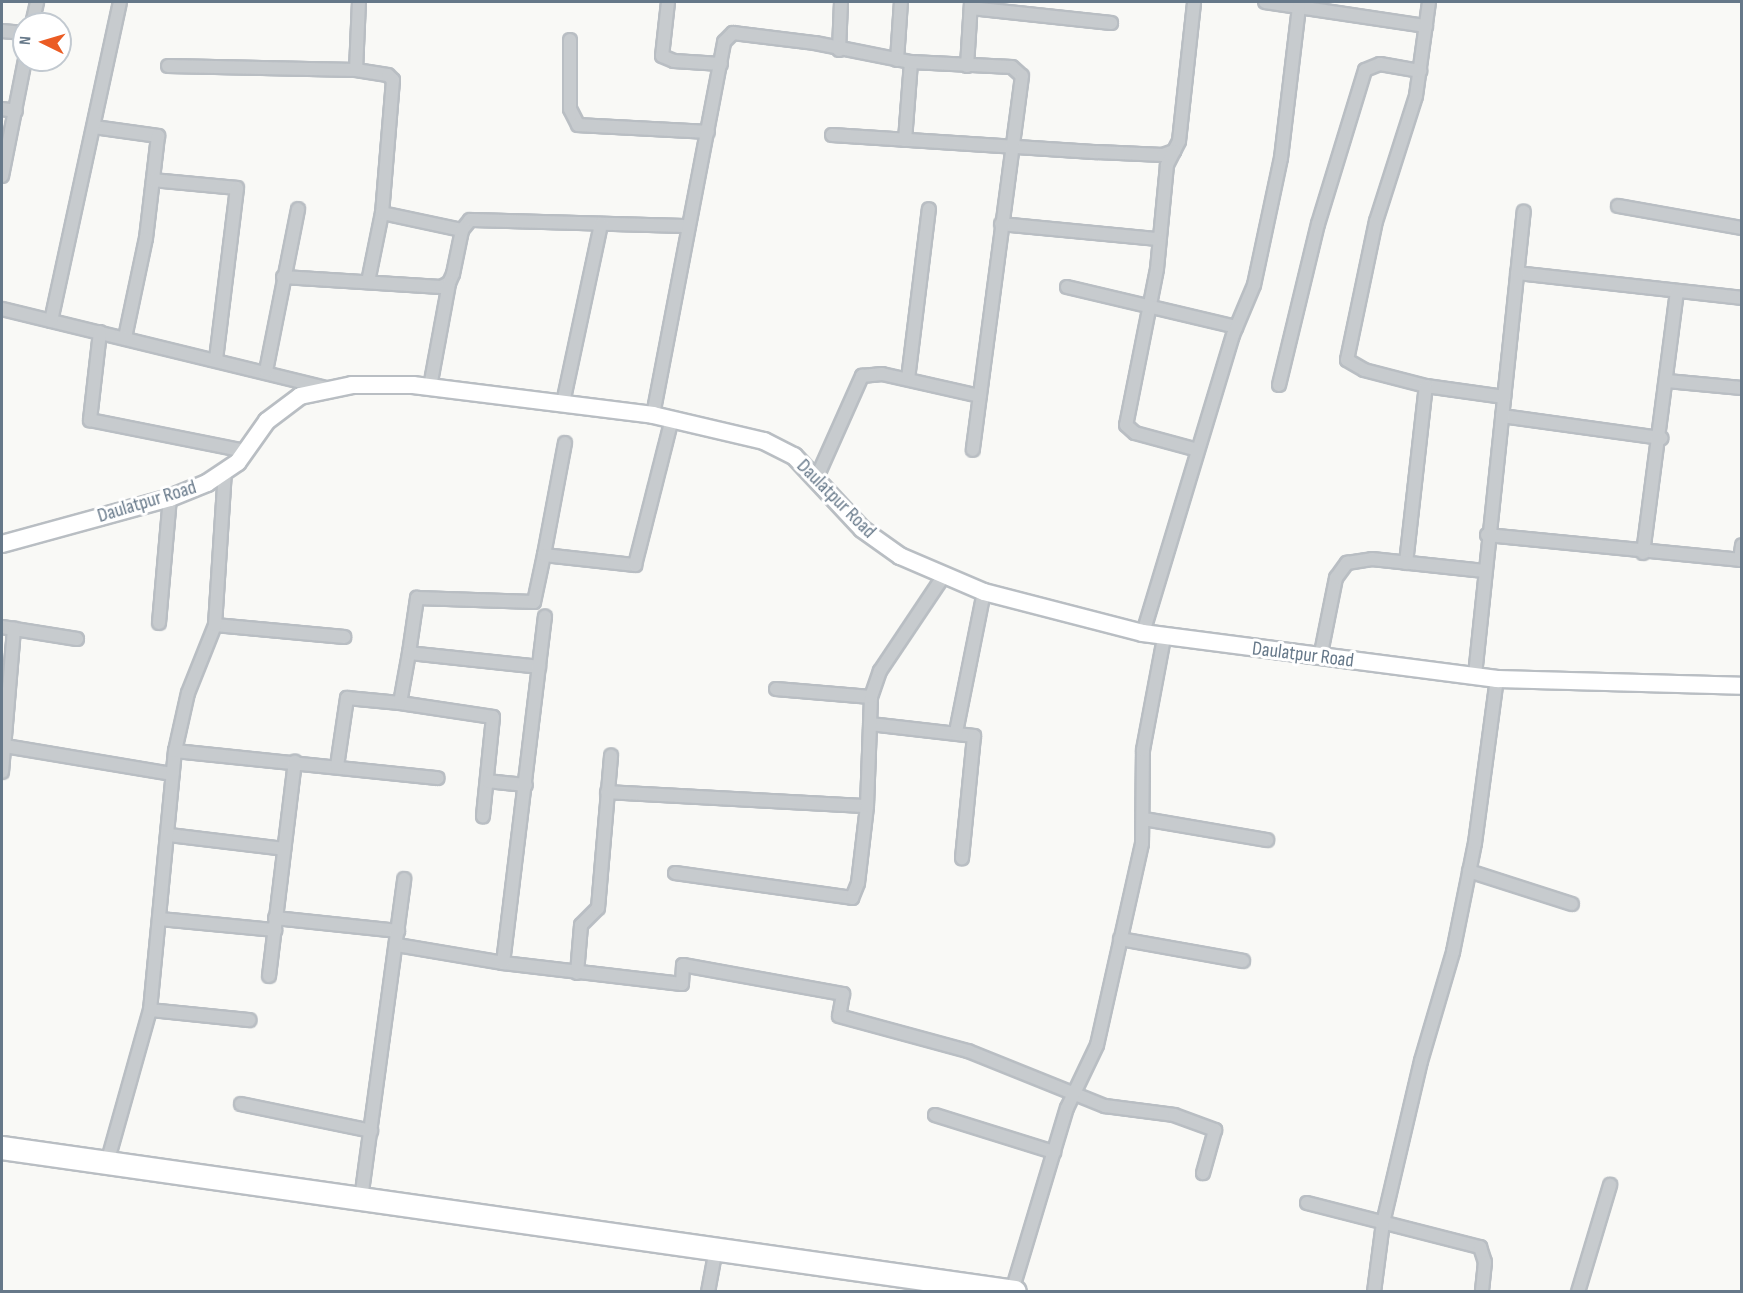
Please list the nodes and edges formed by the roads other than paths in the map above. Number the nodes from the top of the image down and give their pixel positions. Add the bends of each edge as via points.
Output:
1 (120, 2) edge
2 (359, 2) edge
3 (668, 2) edge
4 (841, 2) edge
5 (901, 2) edge
6 (1194, 2) edge
7 (1265, 2) edge
8 (1271, 2) edge
9 (1430, 2) edge
10 (971, 5) edge
11 (1299, 6) junction
12 (1111, 23) dead end
13 (1426, 26) junction
14 (570, 40) dead end
15 (839, 50) junction
16 (897, 60) junction
17 (911, 62) junction
18 (721, 64) junction
19 (168, 66) dead end
20 (967, 66) junction
21 (356, 70) junction
22 (1420, 71) junction
23 (23, 72) edge
24 (2, 109) edge
25 (16, 111) junction
26 (94, 127) junction
27 (708, 132) junction
28 (832, 135) dead end
29 (906, 140) junction
30 (1013, 146) junction
31 (1174, 151) junction
32 (2, 176) edge
33 (153, 180) junction
34 (1618, 206) dead end
35 (298, 209) dead end
36 (929, 209) dead end
37 (1524, 212) dead end
38 (382, 213) junction
39 (601, 224) junction
40 (1001, 224) junction
41 (687, 226) junction
42 (1742, 228) edge
43 (462, 230) junction
44 (1157, 239) junction
45 (1517, 273) junction
46 (282, 277) junction
47 (368, 282) junction
48 (449, 283) junction
49 (1067, 287) dead end
50 (1677, 291) junction
51 (1742, 298) edge
52 (1148, 306) junction
53 (2, 309) edge
54 (51, 321) junction
55 (1236, 327) junction
56 (100, 332) junction
57 (125, 338) junction
58 (216, 359) junction
59 (266, 371) junction
60 (908, 380) junction
61 (1667, 381) junction
62 (1279, 385) dead end
63 (1426, 386) junction
64 (430, 387) junction
65 (325, 388) junction
66 (1742, 388) edge
67 (980, 396) junction
68 (1504, 397) junction
69 (563, 403) junction
70 (653, 415) junction
71 (1502, 416) junction
72 (672, 419) junction
73 (1661, 438) junction
74 (565, 443) dead end
75 (973, 450) dead end
76 (1198, 450) junction
77 (245, 451) junction
78 (225, 472) junction
79 (817, 477) junction
80 (170, 498) junction
81 (1487, 535) junction
82 (2, 544) edge
83 (1742, 545) edge
84 (1643, 553) junction
85 (544, 555) junction
86 (1741, 560) edge
87 (1406, 562) junction
88 (1484, 571) junction
89 (943, 577) junction
90 (984, 592) junction
91 (545, 617) dead end
92 (159, 623) dead end
93 (215, 625) junction
94 (8, 627) edge
95 (1143, 633) junction
96 (344, 637) dead end
97 (1164, 638) junction
98 (77, 639) dead end
99 (409, 653) junction
100 (1320, 658) junction
101 (539, 667) junction
102 (1475, 675) junction
103 (1497, 678) junction
104 (1742, 686) edge
105 (776, 689) dead end
106 (871, 697) junction
107 (400, 703) junction
108 (870, 724) junction
109 (956, 732) junction
110 (5, 746) junction
111 (175, 751) junction
112 (610, 756) dead end
113 (295, 762) junction
114 (338, 766) junction
115 (2, 772) edge
116 (173, 774) junction
117 (438, 778) dead end
118 (486, 781) junction
119 (526, 785) junction
120 (607, 792) junction
121 (867, 806) junction
122 (483, 816) dead end
123 (1144, 819) junction
124 (169, 835) junction
125 (1267, 840) dead end
126 (284, 849) junction
127 (962, 858) dead end
128 (1469, 870) junction
129 (675, 873) dead end
130 (404, 879) dead end
131 (1572, 904) dead end
132 (160, 919) junction
133 (275, 924) junction
134 (398, 931) junction
135 (1120, 939) junction
136 (397, 945) junction
137 (1243, 961) dead end
138 (503, 963) junction
139 (578, 973) junction
140 (269, 976) dead end
141 (150, 1010) junction
142 (249, 1020) dead end
143 (1072, 1094) junction
144 (241, 1104) dead end
145 (935, 1115) dead end
146 (370, 1131) junction
147 (2, 1148) edge
148 (1054, 1152) junction
149 (107, 1163) junction
150 (1203, 1173) dead end
151 (1610, 1185) dead end
152 (361, 1199) junction
153 (1307, 1203) dead end
154 (1383, 1223) junction
155 (716, 1249) junction
156 (1013, 1291) edge
157 (708, 1292) edge
158 (1374, 1292) edge
159 (1482, 1292) edge
160 (1578, 1292) edge

1 - 26 street
2 - 21 street
3 - 18 street via 662,56 674,61
4 - 15 street
5 - 16 street
6 - 31 street via 1179,141
7 - 8 street
8 - 11 street
9 - 13 street
10 - 12 street
10 - 20 street
11 - 13 street
11 - 55 street via 1297,52 1279,169 1254,285
13 - 22 street
14 - 27 street via 570,109 578,124
15 - 16 street
15 - 18 street via 733,33 724,42
16 - 17 street
17 - 20 street
17 - 29 street
18 - 27 street
19 - 21 street
20 - 30 street via 1012,67 1022,76
21 - 38 street via 388,75 393,80
22 - 62 street via 1380,64 1365,70 1318,224
22 - 63 street via 1407,130 1376,221 1347,360 1364,370
23 - 25 street
24 - 25 street
25 - 32 street
26 - 33 street via 158,136
26 - 54 street
27 - 41 street
28 - 29 street
29 - 30 street
30 - 31 street via 1163,155
30 - 40 street
31 - 44 street via 1167,165
33 - 57 street via 146,238
33 - 58 street via 237,188
34 - 42 street
35 - 46 street
36 - 60 street
37 - 45 street
38 - 43 street
38 - 47 street
39 - 41 street
39 - 43 street via 470,220
39 - 69 street
40 - 44 street
40 - 67 street
41 - 70 street
43 - 48 street
44 - 52 street via 1157,268
45 - 50 street
45 - 68 street
46 - 47 street
46 - 59 street
47 - 48 street via 441,287
48 - 64 street
49 - 52 street
50 - 51 street
50 - 61 street
52 - 55 street
52 - 76 street via 1126,425 1135,433
53 - 54 street
54 - 56 street
55 - 76 street
56 - 57 street
56 - 77 street via 90,420
57 - 58 street
58 - 59 street
59 - 65 street
60 - 67 street
60 - 79 street via 871,372 862,376
61 - 66 street
61 - 73 street
63 - 68 street
63 - 87 street
64 - 65 street, Daulatpur Road
64 - 69 street, Daulatpur Road
65 - 77 street, Daulatpur Road via 285,406 267,421
67 - 75 street
68 - 71 street
69 - 70 street, Daulatpur Road
70 - 72 street, Daulatpur Road
71 - 73 street
71 - 81 street
72 - 79 street, Daulatpur Road via 764,441 794,456
72 - 85 street via 635,566
73 - 84 street
74 - 85 street
76 - 95 street
77 - 78 street, Daulatpur Road
78 - 80 street, Daulatpur Road
78 - 93 street
79 - 89 street, Daulatpur Road via 862,529 900,556
80 - 82 street, Daulatpur Road
80 - 92 street
81 - 84 street
81 - 88 street
83 - 86 street
84 - 86 street
85 - 99 street via 534,602 417,598
87 - 88 street
87 - 100 street via 1354,560 1340,570
88 - 102 street
89 - 90 street, Daulatpur Road
89 - 106 street via 880,671
90 - 95 street, Daulatpur Road
90 - 109 street
91 - 101 street
93 - 96 street
93 - 111 street via 188,693
94 - 98 street
94 - 110 street
95 - 97 street, Daulatpur Road
97 - 100 street, Daulatpur Road
97 - 123 street via 1143,750 1140,779
99 - 101 street
99 - 107 street
100 - 102 street, Daulatpur Road
101 - 119 street
102 - 103 street, Daulatpur Road
103 - 104 street, Daulatpur Road
103 - 128 street
105 - 106 street
106 - 108 street
107 - 114 street via 347,698
107 - 118 street via 493,717
108 - 109 street
108 - 121 street
109 - 127 street via 970,734 976,740
110 - 115 street
110 - 116 street
111 - 113 street
111 - 116 street
112 - 120 street
113 - 114 street
113 - 126 street
114 - 117 street
116 - 124 street
118 - 119 street
118 - 122 street
119 - 138 street
120 - 121 street
120 - 139 street via 598,908 581,925
121 - 129 street via 858,883 852,898
123 - 125 street
123 - 135 street
124 - 126 street
124 - 132 street
126 - 133 street
128 - 131 street
128 - 154 street via 1453,952 1421,1061
130 - 134 street
132 - 133 street
132 - 141 street
133 - 134 street
133 - 140 street
134 - 136 street
135 - 137 street
135 - 143 street via 1097,1045 1091,1064
136 - 138 street
136 - 146 street
138 - 139 street
139 - 143 street via 682,984 683,965 843,994 839,1016 968,1051
141 - 142 street
141 - 149 street
143 - 148 street
143 - 150 street via 1105,1106 1174,1115 1215,1130
144 - 146 street
145 - 148 street
146 - 152 street
147 - 149 highway
148 - 156 street
149 - 152 highway
151 - 160 street
152 - 155 highway
153 - 154 street
154 - 158 street
154 - 159 street via 1480,1247 1485,1262
155 - 156 highway
155 - 157 street

